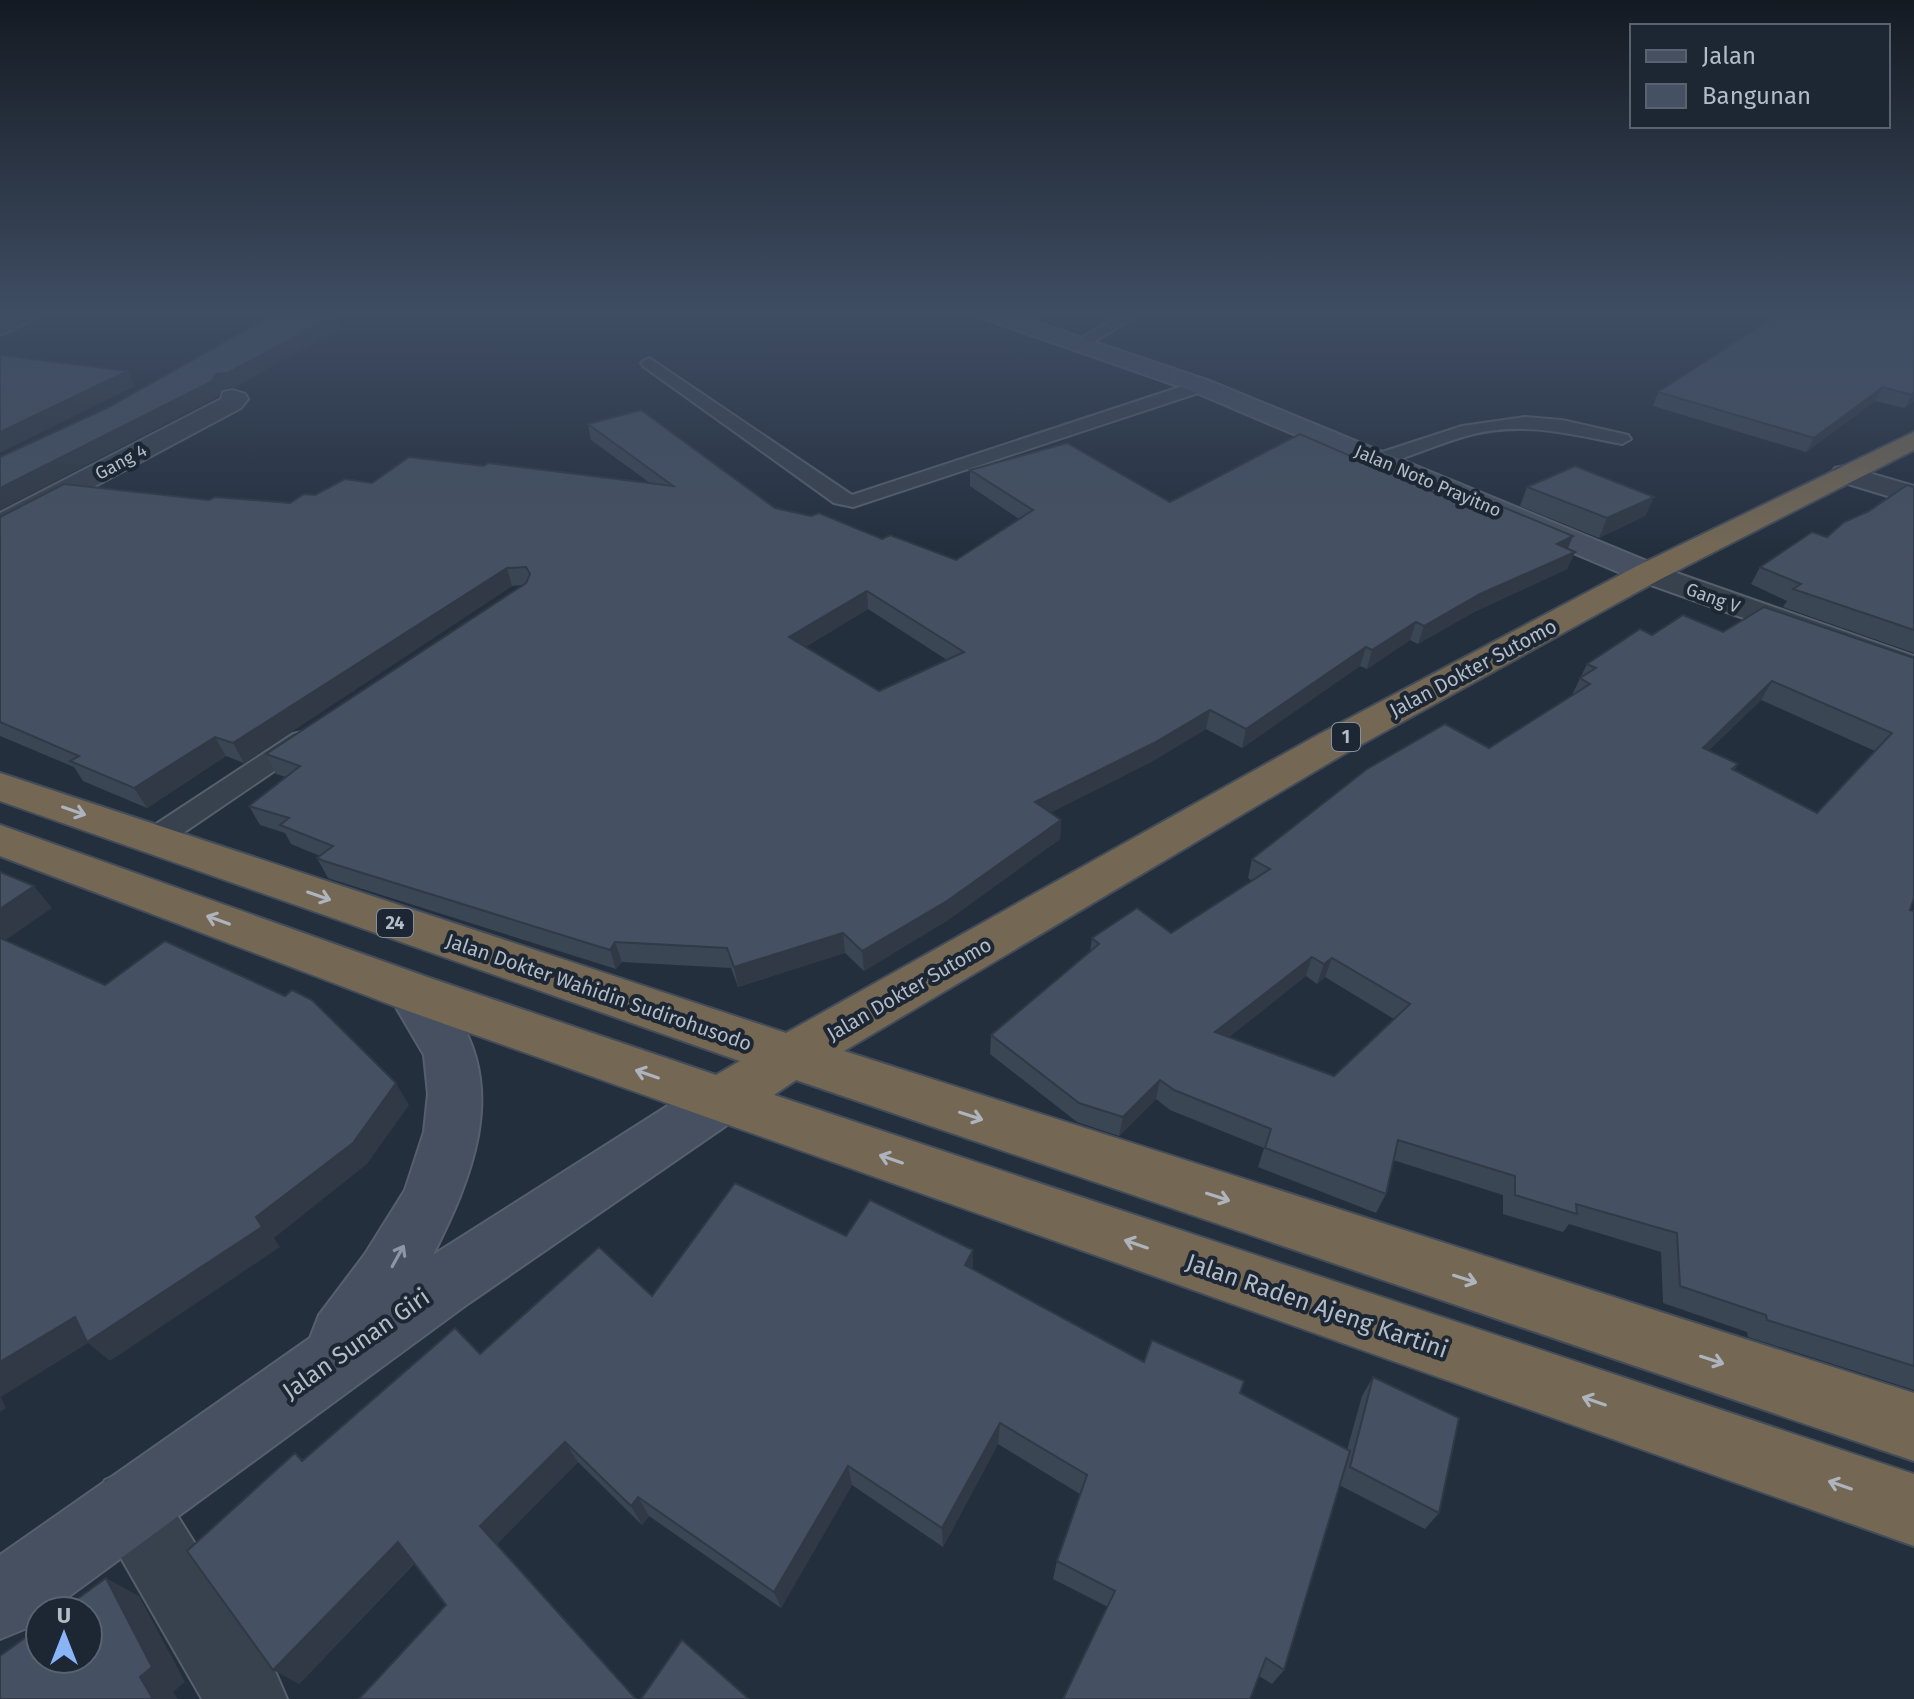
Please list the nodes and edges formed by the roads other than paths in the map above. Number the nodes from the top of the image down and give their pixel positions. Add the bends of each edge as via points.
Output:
1 (688, 390) edge
2 (1188, 390) edge
3 (1211, 390) edge
4 (232, 397) dead end
5 (1622, 439) dead end
6 (1909, 447) edge
7 (1377, 460) junction
8 (1845, 474) junction
9 (1914, 495) edge
10 (0, 525) edge
11 (1648, 573) junction
12 (1914, 668) edge
13 (325, 725) edge
14 (0, 786) edge
15 (154, 839) junction
16 (0, 840) edge
17 (412, 992) junction
18 (790, 1057) junction
19 (721, 1100) junction
20 (321, 1366) junction
21 (1914, 1427) edge
22 (130, 1505) junction
23 (1914, 1510) edge
24 (0, 1601) edge
25 (247, 1699) edge

1 - 2 lane via 841,499 853,501
3 - 7 street, Jalan Noto Prayitno
4 - 10 street, Gang 4 via 232,403
5 - 7 lane via 1543,423 1508,423 1470,429
6 - 8 highway, Jalan Dokter Sutomo / 1
7 - 11 street, Jalan Noto Prayitno
8 - 9 street
8 - 11 highway, Jalan Dokter Sutomo / 1
11 - 12 street, Gang V
11 - 18 highway, Jalan Dokter Sutomo / 1 via 1330,745
13 - 15 lane
14 -> 15 highway, Jalan Dokter Wahidin Sudirohusodo / 24
15 -> 18 highway, Jalan Dokter Wahidin Sudirohusodo / 24
17 -> 16 highway
19 -> 17 highway
20 -> 17 street via 384,1280 434,1191 457,1111 449,1053
18 - 19 highway, 1
18 -> 21 highway
19 - 20 street, Jalan Sunan Giri
23 -> 19 highway, Jalan Raden Ajeng Kartini
20 - 22 street, Jalan Sunan Giri
22 - 24 street, Jalan Sunan Giri
22 - 25 street

